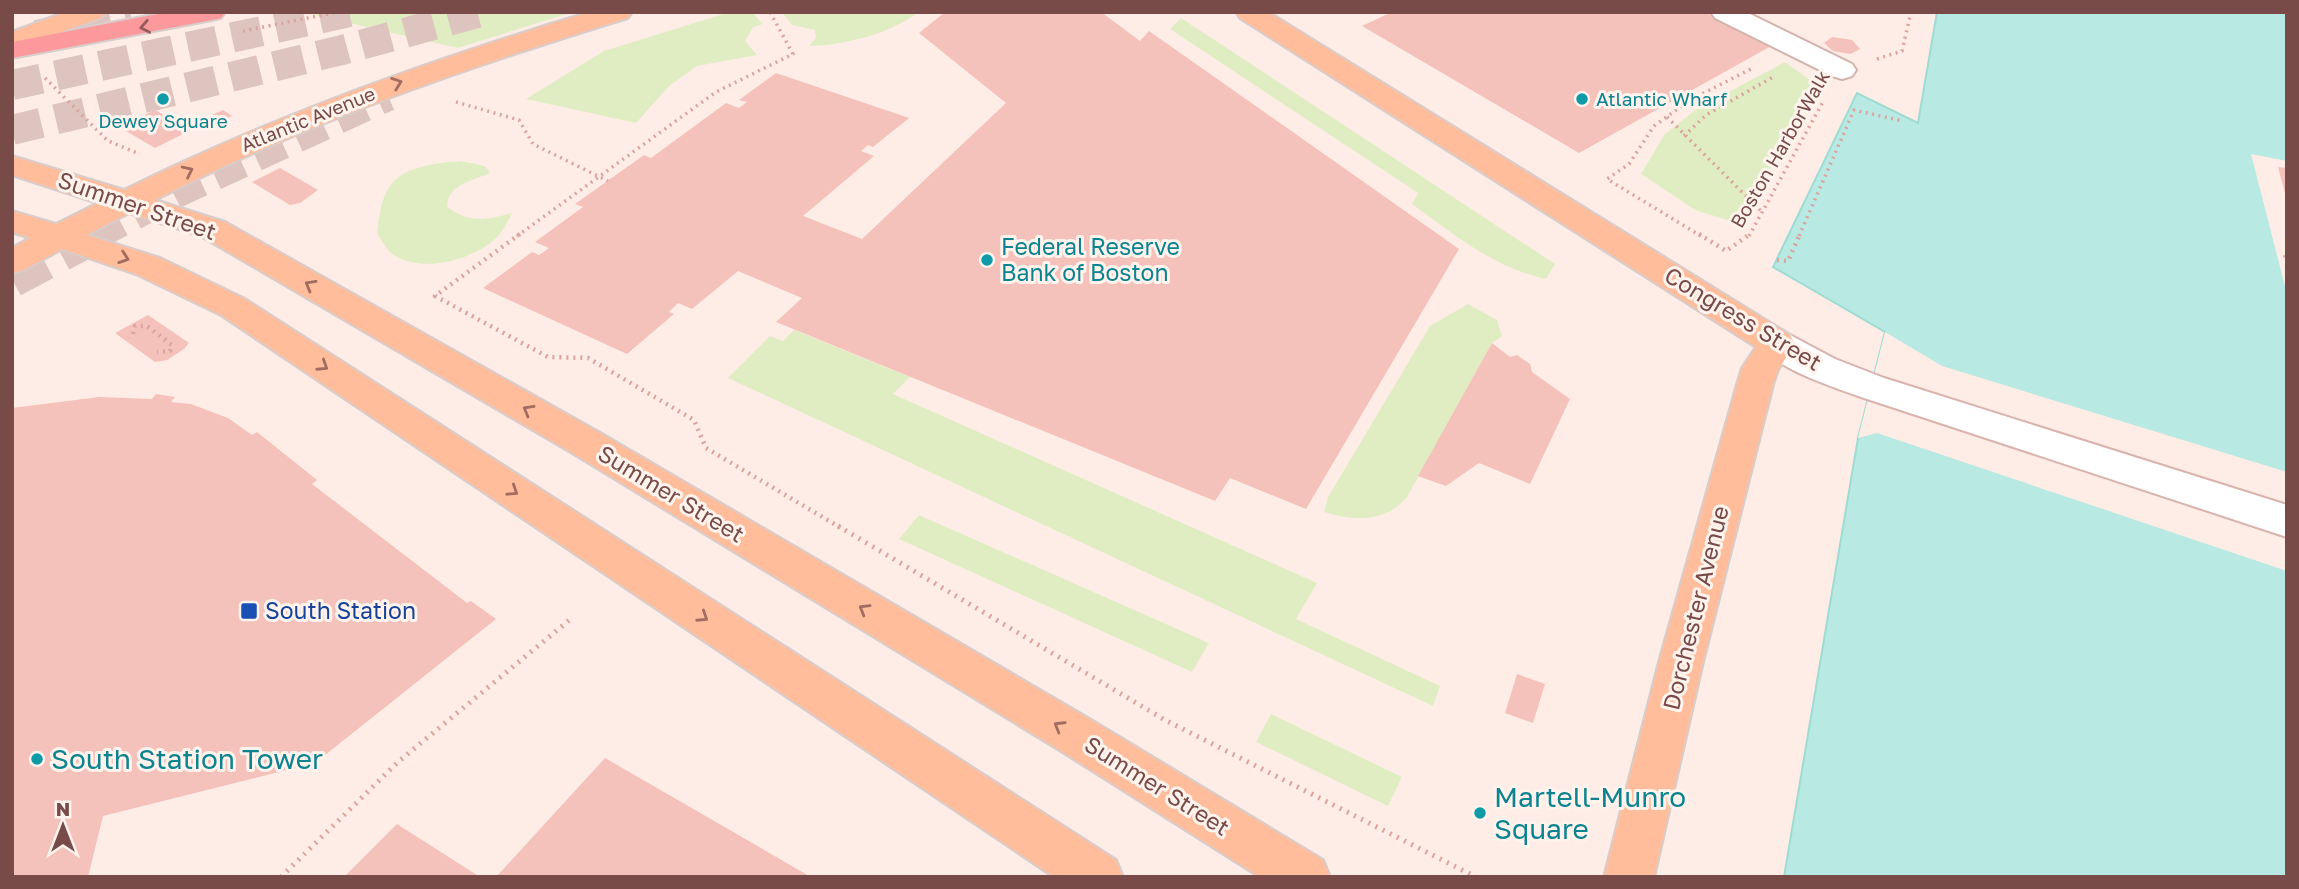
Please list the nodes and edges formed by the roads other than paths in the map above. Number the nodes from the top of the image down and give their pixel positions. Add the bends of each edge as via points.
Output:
1 (92, 12) edge
2 (212, 12) edge
3 (619, 12) edge
4 (1249, 12) edge
5 (1724, 12) edge
6 (12, 41) edge
7 (12, 50) edge
8 (1842, 70) road end
9 (12, 165) edge
10 (126, 201) junction
11 (12, 221) edge
12 (59, 236) junction
13 (12, 262) edge
14 (1777, 344) junction
15 (2287, 521) edge
16 (1098, 877) edge
17 (1305, 877) edge
18 (1629, 877) edge

1 - 6 main road
2 -> 7 highway
10 -> 3 main road, Atlantic Avenue via 362,95
4 - 14 main road, Congress Street
5 - 8 main road
9 - 10 main road, Summer Street
10 - 12 main road, Atlantic Avenue
17 -> 10 main road, Summer Street via 588,444 213,229
11 - 12 main road
12 - 13 main road, Atlantic Avenue
12 -> 16 main road via 148,266 233,307
14 - 15 main road, Congress Street via 1871,387
14 - 18 main road, Dorchester Avenue via 1756,381

